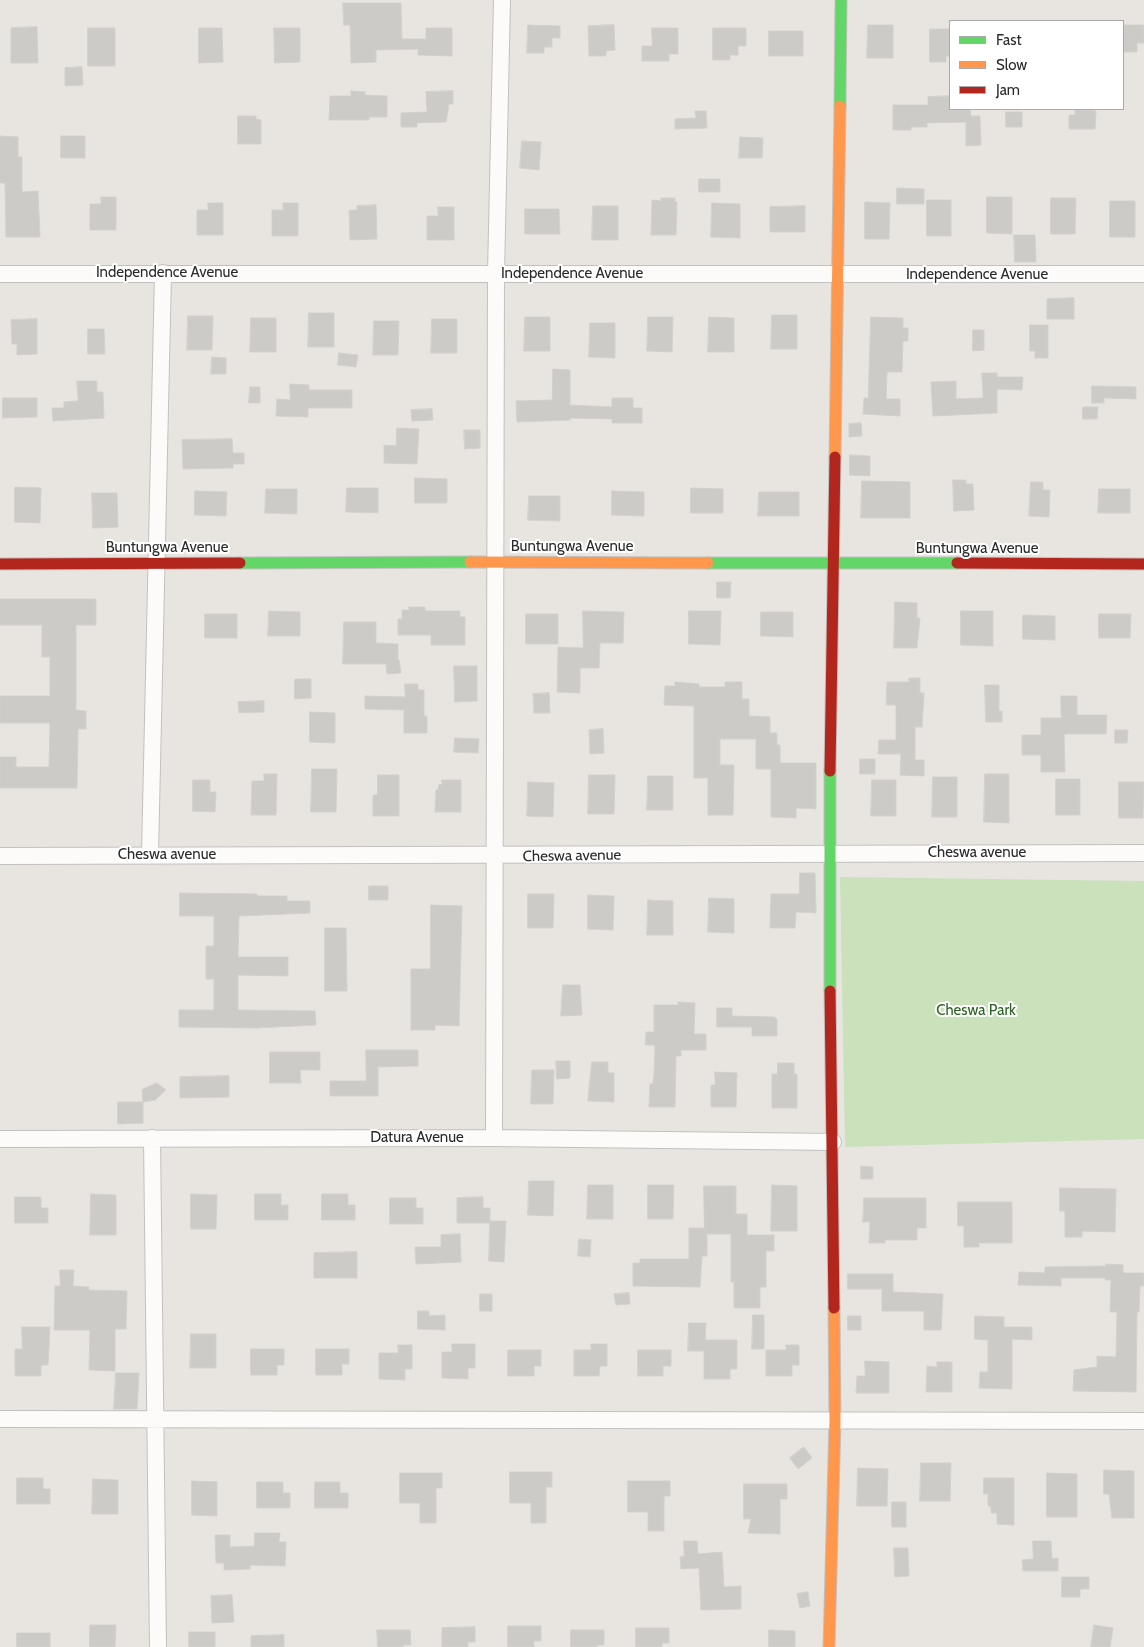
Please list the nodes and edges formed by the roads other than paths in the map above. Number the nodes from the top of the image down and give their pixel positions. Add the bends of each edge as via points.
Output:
1 (502, 0) edge
2 (841, 0) edge
3 (163, 273) junction
4 (0, 274) edge
5 (496, 274) junction
6 (1144, 274) edge
7 (837, 276) junction
8 (158, 562) junction
9 (494, 562) junction
10 (0, 564) edge
11 (833, 564) junction
12 (1144, 564) edge
13 (829, 852) junction
14 (1144, 853) edge
15 (150, 854) junction
16 (0, 856) edge
17 (493, 857) junction
18 (152, 1138) junction
19 (494, 1138) junction
20 (0, 1139) edge
21 (833, 1142) junction
22 (0, 1419) edge
23 (156, 1419) junction
24 (836, 1421) junction
25 (1144, 1421) edge
26 (158, 1647) edge
27 (829, 1647) edge

1 - 5 street
2 - 7 street
3 - 4 street, Independence Avenue
3 - 5 street, Independence Avenue
3 - 8 street
5 - 7 street, Independence Avenue
5 - 9 street
6 - 7 street, Independence Avenue
7 - 11 street
8 - 9 street, Buntungwa Avenue
8 - 10 street, Buntungwa Avenue
8 - 15 street
9 - 11 street, Buntungwa Avenue
9 - 17 street
11 - 12 street, Buntungwa Avenue
11 - 13 street
13 - 14 street, Cheswa avenue
13 - 17 street, Cheswa avenue
13 - 21 street
15 - 16 street, Cheswa avenue
15 - 17 street, Cheswa avenue
17 - 19 street
18 - 19 street, Datura Avenue
18 - 20 street, Datura Avenue
18 - 23 street
19 - 21 street, Datura Avenue
21 - 24 street
22 - 23 street
23 - 24 street
23 - 26 street
24 - 25 street
24 - 27 street

